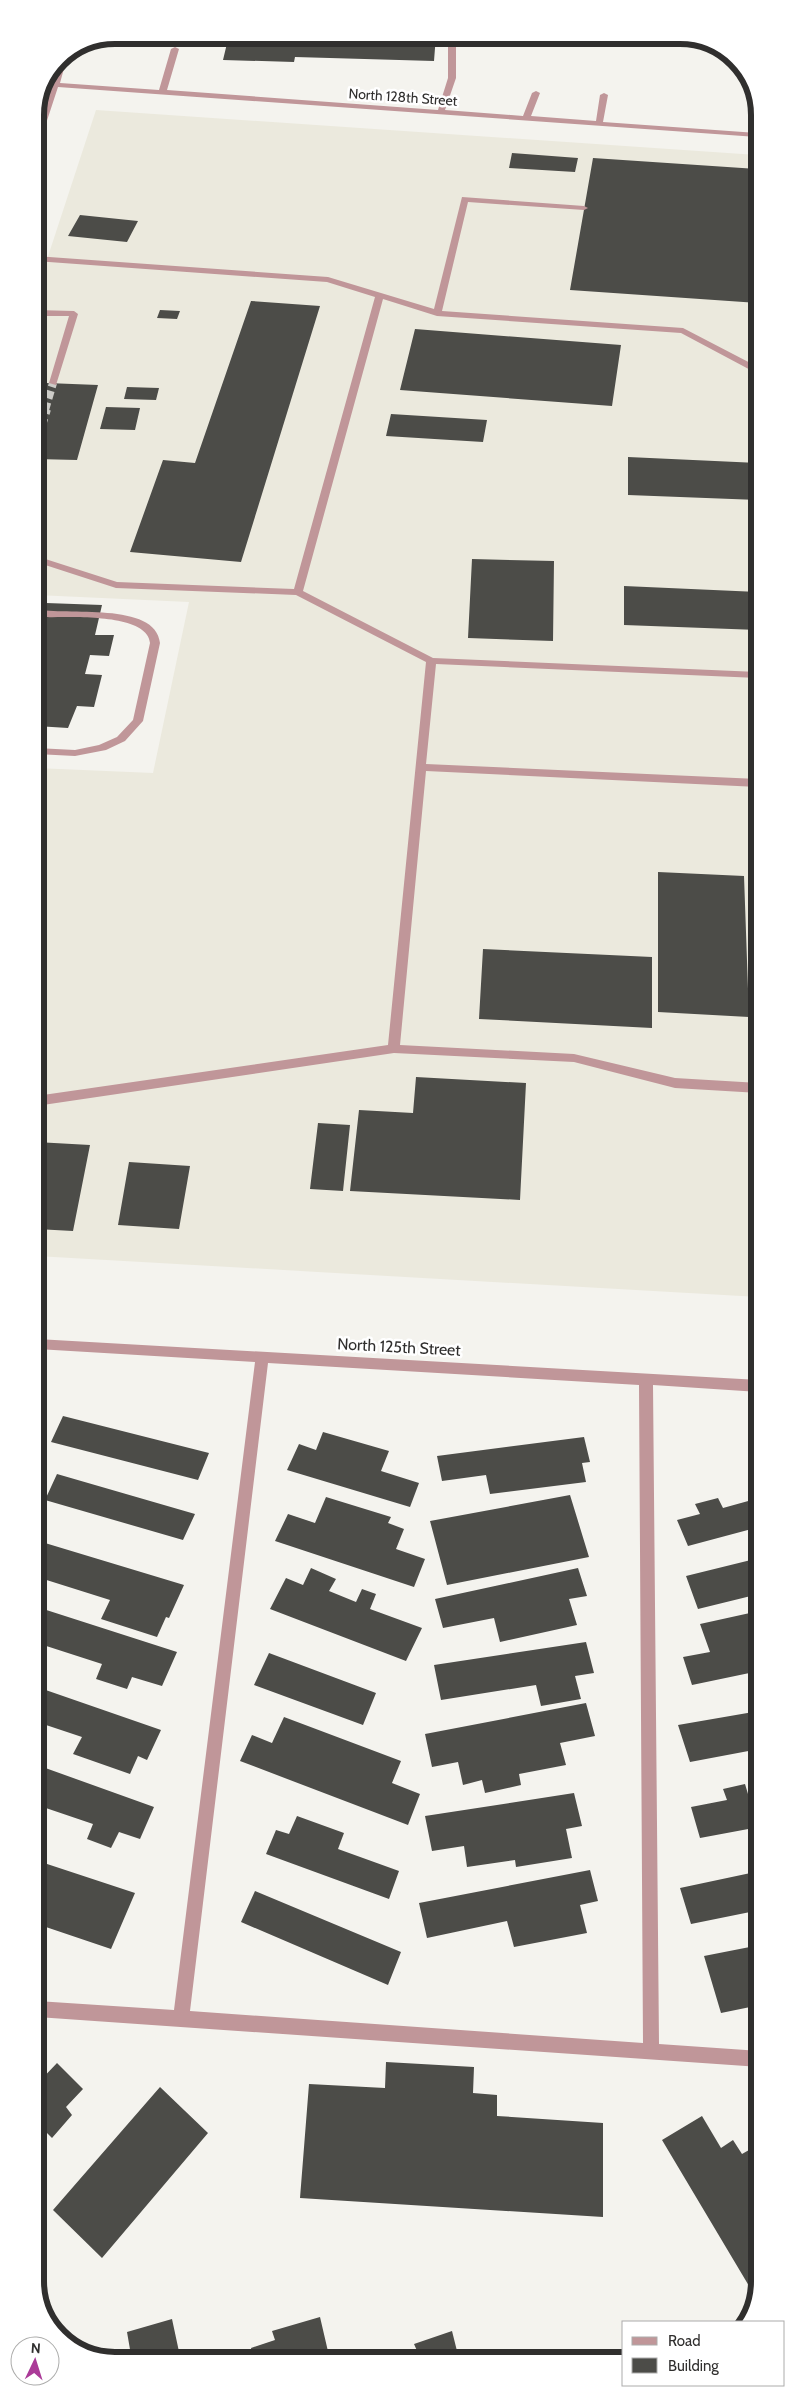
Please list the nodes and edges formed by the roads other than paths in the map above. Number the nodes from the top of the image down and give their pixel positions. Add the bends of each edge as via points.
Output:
1 (452, 44) edge
2 (175, 49) dead end
3 (61, 68) edge
4 (51, 84) edge
5 (56, 85) junction
6 (162, 93) junction
7 (536, 93) dead end
8 (604, 95) dead end
9 (441, 112) junction
10 (44, 119) edge
11 (526, 119) junction
12 (599, 124) junction
13 (751, 135) edge
14 (584, 208) dead end
15 (44, 259) edge
16 (380, 295) junction
17 (437, 312) junction
18 (44, 313) edge
19 (751, 367) edge
20 (53, 383) tunnel mouth
21 (44, 562) edge
22 (298, 592) junction
23 (44, 614) edge
24 (431, 661) junction
25 (751, 675) edge
26 (44, 751) edge
27 (421, 767) junction
28 (751, 783) edge
29 (394, 1049) junction
30 (751, 1088) edge
31 (44, 1100) edge
32 (44, 1344) edge
33 (262, 1357) junction
34 (646, 1379) junction
35 (751, 1386) edge
36 (44, 2010) edge
37 (181, 2020) junction
38 (651, 2052) junction
39 (751, 2058) edge

1 - 9 street via 452,78
2 - 6 street
3 - 5 street
4 - 5 street, North 128th Street
5 - 6 street, North 128th Street
5 - 10 street
6 - 9 street, North 128th Street
7 - 11 street
8 - 12 street
9 - 11 street, North 128th Street
11 - 12 street, North 128th Street
12 - 13 street, North 128th Street
14 - 17 street via 465,199
15 - 16 street via 328,280
16 - 17 street
16 - 22 street
17 - 19 street via 683,331
18 - 20 street via 74,314
21 - 22 street via 116,585
22 - 24 street
23 - 26 street via 140,622 152,632 156,643 138,721 121,739 102,748 75,753
24 - 25 street
24 - 27 street
27 - 28 street
27 - 29 street
29 - 30 street via 574,1058 674,1083
29 - 31 street
32 - 33 street, North 125th Street
33 - 34 street, North 125th Street
33 - 37 street
34 - 35 street, North 125th Street
34 - 38 street
36 - 37 street
37 - 38 street
38 - 39 street

